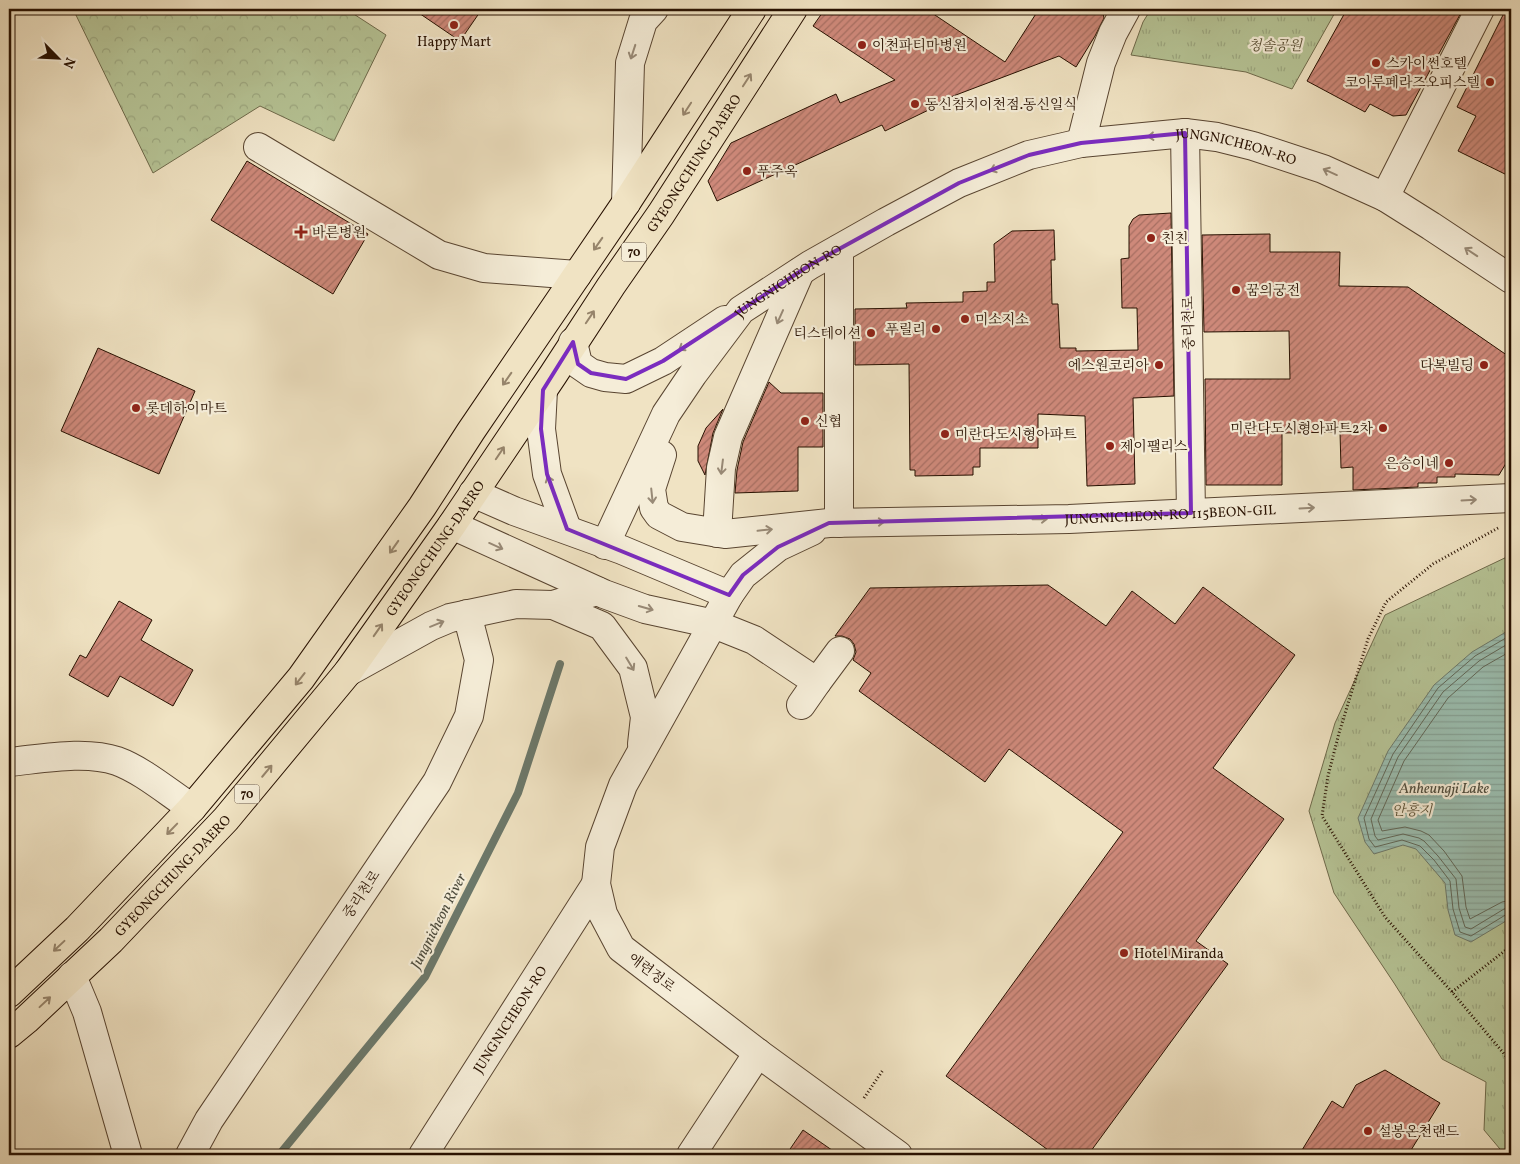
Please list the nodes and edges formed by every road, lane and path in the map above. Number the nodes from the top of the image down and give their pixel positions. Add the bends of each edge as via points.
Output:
1 (654, 9) edge
2 (752, 9) edge
3 (793, 9) edge
4 (1126, 9) edge
5 (1480, 9) edge
6 (1185, 134) junction
7 (1081, 143) junction
8 (258, 147) dead end
9 (1385, 197) junction
10 (626, 203) junction
11 (839, 249) junction
12 (800, 272) junction
13 (577, 275) junction
14 (1511, 279) edge
15 (741, 310) junction
16 (574, 342) junction
17 (544, 390) junction
18 (666, 414) junction
19 (442, 478) junction
20 (473, 493) junction
21 (1511, 498) edge
22 (422, 507) junction
23 (1191, 513) junction
24 (834, 523) junction
25 (452, 525) junction
26 (1502, 525) dead end
27 (567, 529) junction
28 (716, 533) junction
29 (605, 545) junction
30 (736, 585) junction
31 (597, 591) junction
32 (553, 605) junction
33 (467, 614) junction
34 (714, 624) junction
35 (840, 651) dead end
36 (348, 672) junction
37 (817, 682) junction
38 (801, 705) dead end
39 (641, 750) junction
40 (9, 762) edge
41 (192, 808) junction
42 (596, 884) junction
43 (1511, 946) edge
44 (72, 976) junction
45 (1452, 992) junction
46 (9, 993) edge
47 (9, 1034) edge
48 (758, 1053) junction
49 (1510, 1056) edge
50 (1511, 1062) edge
51 (883, 1070) dead end
52 (860, 1104) dead end
53 (128, 1155) edge
54 (190, 1155) edge
55 (423, 1155) edge
56 (691, 1155) edge
57 (898, 1155) edge

1 -> 10 street via 643,21 630,62
2 -> 10 main road, 70
16 -> 3 main road, GYEONGCHUNG-DAERO / 70
4 - 7 street via 1101,63
5 - 9 street
6 -> 7 street, JUNGNICHEON-RO
9 -> 6 street, JUNGNICHEON-RO via 1323,169 1253,146 1217,137
6 - 23 street, 중리천로
7 -> 11 street, JUNGNICHEON-RO via 1029,155 959,183
8 - 13 street via 439,255 484,268
14 -> 9 street, JUNGNICHEON-RO
10 -> 13 main road, 70
11 - 12 street, JUNGNICHEON-RO
11 - 24 street
12 - 15 street, JUNGNICHEON-RO
12 -> 28 street via 728,436 721,468
13 -> 19 main road, 70
15 -> 16 street via 663,361 626,379 591,373 578,364
15 - 18 street, JUNGNICHEON-RO
16 - 17 main road, GYEONGCHUNG-DAERO / 70
20 -> 17 main road, GYEONGCHUNG-DAERO / 70
27 -> 17 street via 547,474 541,429
18 -> 28 street via 663,450 651,489 654,508 659,515 682,527
18 - 29 street, JUNGNICHEON-RO
19 - 20 main road
19 - 22 main road, 70
20 - 25 main road, GYEONGCHUNG-DAERO / 70
20 - 27 street
23 -> 21 street, JUNGNICHEON-RO 115BEON-GIL
22 - 25 main road
22 -> 41 main road, 70 via 301,678
24 -> 23 street, JUNGNICHEON-RO 115BEON-GIL via 1069,519
28 -> 24 street, JUNGNICHEON-RO 115BEON-GIL
24 - 30 street via 778,547
25 -> 31 street
36 -> 25 main road, GYEONGCHUNG-DAERO / 70
26 - 45 path via 1433,564 1386,602 1368,639 1339,733 1322,816 1385,917
27 - 29 street
28 - 30 street via 740,547 745,555
29 - 30 street
30 - 34 street, 애련정로
31 - 32 street
31 -> 34 street via 645,609
32 - 33 street via 516,604
32 -> 39 street via 602,626 634,668 645,717
36 -> 33 street via 431,626
33 - 54 street, 중리천로 via 479,660 469,716 437,782 209,1120
34 - 37 street via 754,640
34 - 39 street, 애련정로
35 - 37 street
44 -> 36 main road, GYEONGCHUNG-DAERO / 70 via 111,940 226,819
37 - 38 street
39 - 42 street, 애련정로 via 623,785 600,847
40 - 41 street via 69,756 103,758 130,767
41 -> 46 main road, 70 via 77,929
42 - 48 street, 애련정로 via 603,914 621,948
42 - 55 street, JUNGNICHEON-RO
43 - 45 path
47 -> 44 main road, GYEONGCHUNG-DAERO / 70
44 - 53 street via 87,1012
45 - 49 path
48 - 56 street
48 - 57 street, 애련정로
49 - 50 path
51 - 52 path

